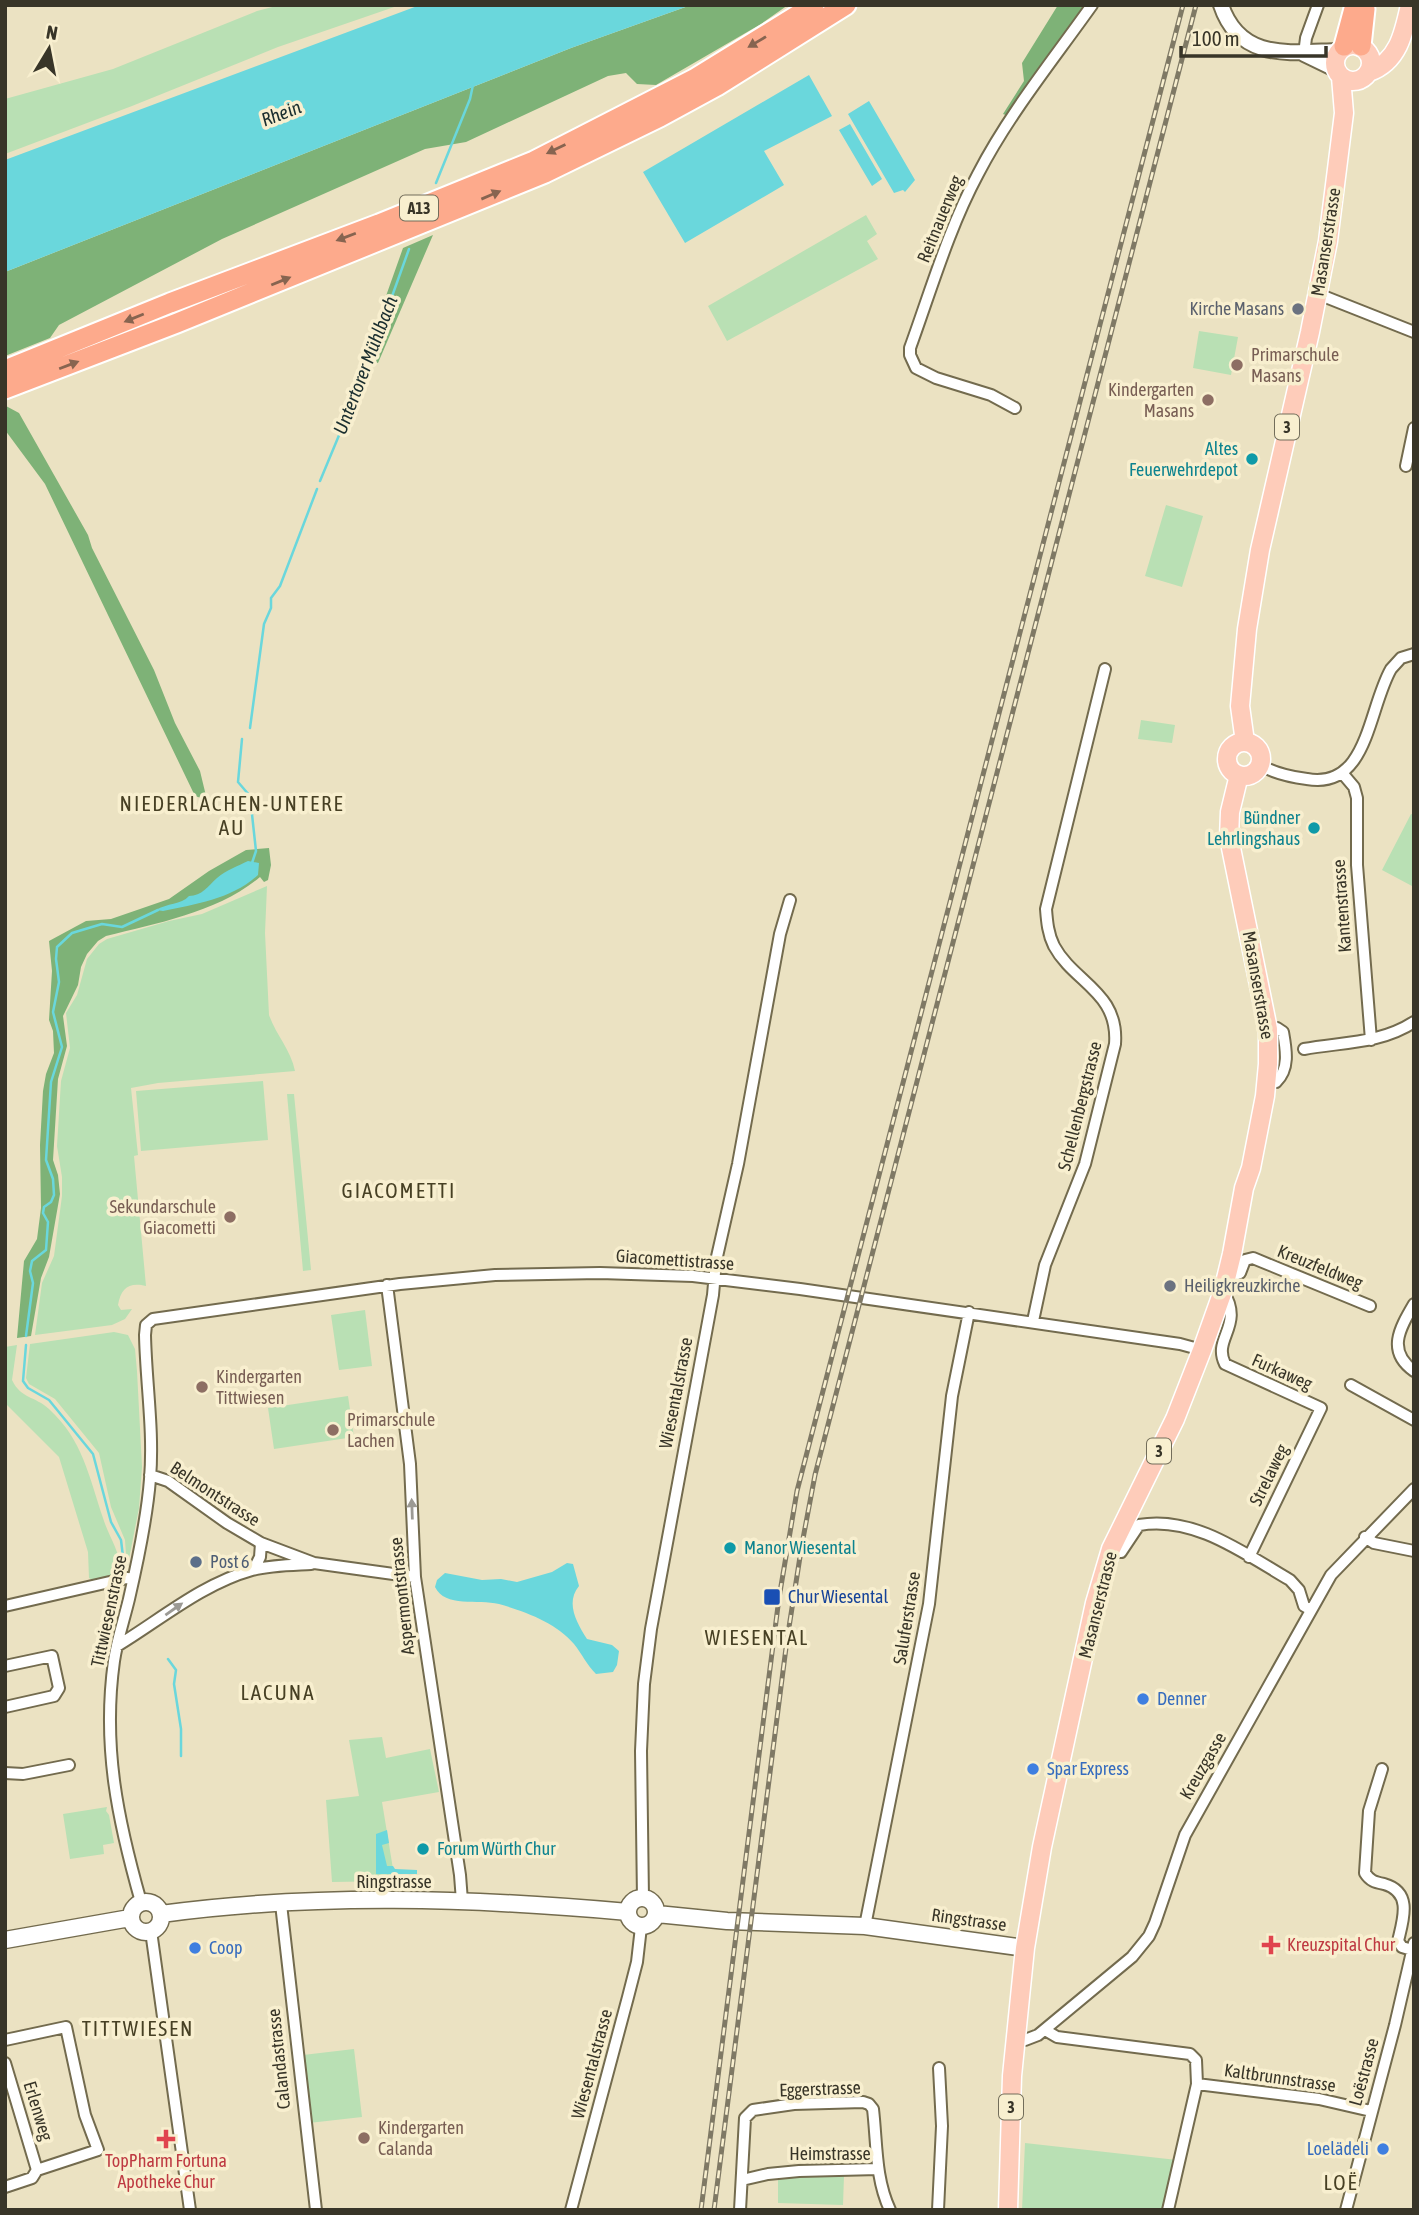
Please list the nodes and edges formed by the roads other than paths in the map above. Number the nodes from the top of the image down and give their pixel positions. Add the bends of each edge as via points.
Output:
1 (814, 5) edge
2 (846, 5) edge
3 (1091, 5) edge
4 (1221, 5) edge
5 (1318, 5) edge
6 (1410, 5) edge
7 (1356, 7) edge
8 (1399, 41) junction
9 (1353, 49) junction
10 (1304, 54) junction
11 (1351, 75) junction
12 (1318, 294) junction
13 (1414, 332) edge
14 (5, 370) edge
15 (5, 389) edge
16 (1015, 408) dead end
17 (1414, 428) edge
18 (1406, 466) dead end
19 (1414, 654) edge
20 (1105, 669) dead end
21 (1245, 742) junction
22 (1260, 765) junction
23 (1343, 774) junction
24 (1239, 775) junction
25 (790, 900) dead end
26 (1414, 1022) edge
27 (1371, 1040) junction
28 (1304, 1049) dead end
29 (714, 1278) junction
30 (1224, 1284) junction
31 (387, 1285) junction
32 (1414, 1304) edge
33 (1370, 1307) dead end
34 (969, 1312) junction
35 (1033, 1321) junction
36 (146, 1325) joint
37 (1202, 1350) junction
38 (1414, 1371) edge
39 (1351, 1385) dead end
40 (1321, 1408) joint
41 (1414, 1420) edge
42 (150, 1475) junction
43 (1414, 1489) edge
44 (1365, 1538) junction
45 (261, 1544) junction
46 (1111, 1549) junction
47 (1414, 1551) edge
48 (1249, 1557) junction
49 (314, 1563) junction
50 (254, 1569) junction
51 (415, 1577) junction
52 (133, 1579) junction
53 (5, 1606) edge
54 (1311, 1610) junction
55 (117, 1646) junction
56 (5, 1666) edge
57 (5, 1707) edge
58 (69, 1765) dead end
59 (1382, 1769) dead end
60 (5, 1773) edge
61 (643, 1898) junction
62 (462, 1901) junction
63 (141, 1902) junction
64 (281, 1904) junction
65 (628, 1912) junction
66 (161, 1914) junction
67 (657, 1914) junction
68 (130, 1918) junction
69 (865, 1926) junction
70 (641, 1927) junction
71 (151, 1931) junction
72 (5, 1940) edge
73 (1413, 1947) edge
74 (1025, 1948) junction
75 (1410, 1975) edge
76 (1045, 2030) junction
77 (1016, 2039) junction
78 (5, 2040) edge
79 (5, 2063) edge
80 (939, 2068) dead end
81 (1197, 2084) junction
82 (1371, 2111) junction
83 (878, 2169) junction
84 (37, 2170) junction
85 (742, 2180) junction
86 (5, 2187) edge
87 (190, 2210) edge
88 (316, 2210) edge
89 (571, 2210) edge
90 (740, 2210) edge
91 (890, 2210) edge
92 (938, 2210) edge
93 (1008, 2210) edge
94 (1168, 2210) edge
95 (1346, 2210) edge

1 -> 14 highway, A13 via 694,79 534,161
15 -> 2 highway, A13 via 545,173 717,86
3 - 16 street, Reitnauerweg via 978,173 910,348 916,369
4 - 10 street via 1230,25 1251,44
5 - 10 street
6 - 8 main road
7 - 9 highway
8 - 9 main road via 1382,54
8 - 11 main road via 1389,62
9 - 10 street
9 - 11 main road via 1335,60
9 - 11 main road via 1371,63
10 - 11 street
11 - 12 main road, Masanserstrasse / 3
12 - 13 street
12 - 21 main road, Masanserstrasse / 3 via 1257,563 1240,692
17 - 18 street
19 - 23 street via 1401,658 1391,669 1358,755
20 - 35 street, Schellenbergstrasse via 1046,909 1055,947 1110,1010 1115,1044 1085,1164 1045,1265
21 - 22 main road, 3 via 1259,750
21 - 24 main road, 3 via 1231,749 1227,759
22 - 23 street via 1314,781
22 - 24 main road via 1254,773
23 - 27 street, Kantenstrasse via 1357,799 1357,864
24 - 30 main road, Masanserstrasse / 3 via 1229,838 1268,1029 1267,1082
25 - 29 street, Wiesentalstrasse
26 - 27 street
27 - 28 street
29 - 31 street, Giacomettistrasse via 538,1273
29 - 34 street, Giacomettistrasse
29 - 61 street, Wiesentalstrasse via 644,1684
30 - 33 street, Kreuzfeldweg via 1240,1273 1245,1260 1253,1258
30 - 37 main road, Masanserstrasse / 3
30 - 40 street, Furkaweg via 1231,1304 1221,1355 1225,1364
31 - 36 street, Giacomettistrasse via 165,1315
51 -> 31 street, Aspermontstrasse via 410,1464
32 - 38 street via 1397,1341 1401,1359
34 - 35 street, Giacomettistrasse
34 - 69 street, Saluferstrasse via 952,1396 927,1617
35 - 37 street, Giacomettistrasse
36 - 42 street, Tittwiesenstrasse
37 - 46 main road, Masanserstrasse / 3 via 1175,1419
39 - 41 street
40 - 48 street, Strelaweg
42 - 45 street, Belmontstrasse via 168,1481
42 - 52 street, Tittwiesenstrasse
43 - 44 street, Kreuzgasse
44 - 47 street
44 - 54 street, Kreuzgasse via 1331,1575
45 - 49 street, Belmontstrasse
45 - 50 street, Belmontstrasse
46 - 48 street via 1121,1552 1139,1525 1159,1523 1206,1533
46 - 74 main road, Masanserstrasse / 3 via 1047,1823
48 - 54 street via 1296,1584 1304,1605
49 - 50 street, Belmontstrasse
49 - 51 street, Belmontstrasse
55 -> 50 street, Belmontstrasse via 190,1598
51 - 62 street, Aspermontstrasse
52 - 53 street
52 - 55 street, Tittwiesenstrasse
54 - 76 street, Kreuzgasse via 1181,1842 1149,1936 1132,1958
55 - 63 street, Tittwiesenstrasse via 109,1745 121,1826
56 - 57 street via 52,1656 59,1688 54,1696
58 - 60 street
59 - 73 street via 1369,1811 1365,1873 1402,1897 1405,1912 1398,1941 1402,1947
61 - 65 main road via 633,1902
61 - 67 main road via 654,1905
62 - 64 main road, Ringstrasse
62 - 65 main road, Ringstrasse
63 - 66 main road via 156,1905
63 - 68 main road
64 - 66 main road, Ringstrasse
64 - 88 street, Calandastrasse
65 - 70 main road via 631,1922
66 - 71 main road
67 - 69 main road, Ringstrasse
67 - 70 main road via 652,1923
68 - 71 main road via 140,1931
68 - 72 main road
69 - 74 main road, Ringstrasse
70 - 89 street, Wiesentalstrasse via 631,1986
71 - 87 street
73 - 75 street, Loëstrasse
74 - 77 main road, Masanserstrasse / 3
75 - 82 street, Loëstrasse
76 - 77 street, Kreuzgasse via 1030,2039
76 - 81 street, Kaltbrunnstrasse via 1057,2036 1190,2054 1197,2063
77 - 93 main road, Masanserstrasse / 3
78 - 84 street via 66,2027 85,2115 98,2150
79 - 84 street, Erlenweg
80 - 92 street
81 - 82 street, Kaltbrunnstrasse via 1319,2099
81 - 94 street
82 - 95 street, Loëstrasse
83 - 85 street, Heimstrasse via 789,2171
83 - 85 street, Eggerstrasse via 869,2104 794,2104 748,2113
83 - 91 street, Heimstrasse
84 - 86 street via 32,2178
85 - 90 street

